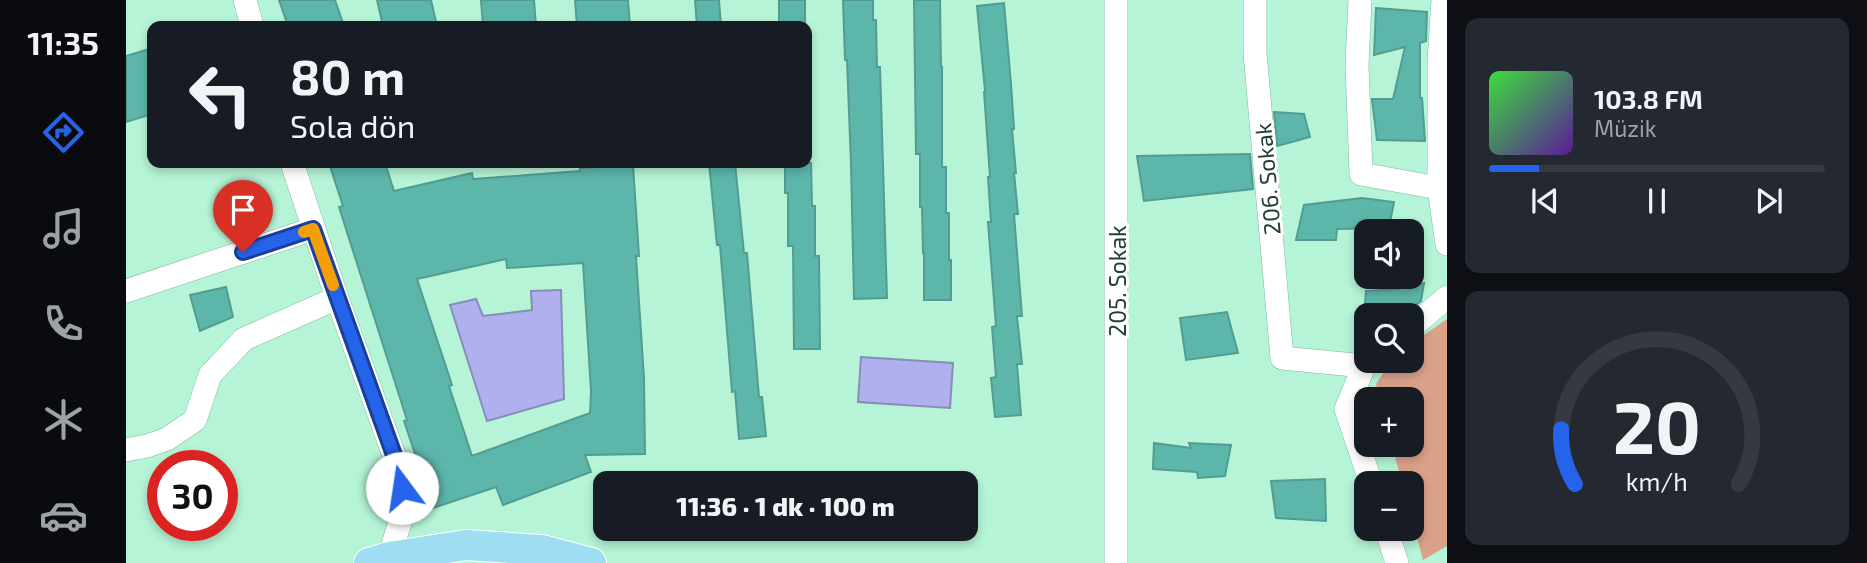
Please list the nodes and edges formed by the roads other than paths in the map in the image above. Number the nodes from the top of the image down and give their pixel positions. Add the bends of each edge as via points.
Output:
1 (245, 0) edge
2 (1116, 0) edge
3 (1255, 0) edge
4 (1360, 0) edge
5 (1443, 0) edge
6 (251, 21) edge
7 (294, 168) edge
8 (1439, 188) junction
9 (313, 229) junction
10 (1447, 244) edge
11 (126, 291) edge
12 (1447, 297) edge
13 (337, 298) junction
14 (1424, 317) edge
15 (1354, 362) edge
16 (1362, 373) edge
17 (126, 450) edge
18 (1367, 471) edge
19 (1390, 541) edge
20 (387, 562) edge
21 (591, 563) edge
22 (1116, 563) edge
23 (1397, 563) edge

1 - 6 street
2 - 22 street, 205. Sokak
3 - 15 street, 206. Sokak via 1255,53 1282,358
4 - 8 street via 1361,174
5 - 8 street
7 - 9 street
8 - 10 street
9 - 11 street
9 - 13 street
12 - 14 street
13 - 17 street via 244,339 210,375 195,420 167,439
13 - 20 street via 399,469 405,507
16 - 18 street via 1346,409
19 - 23 street
20 - 21 main road via 466,545 542,550

